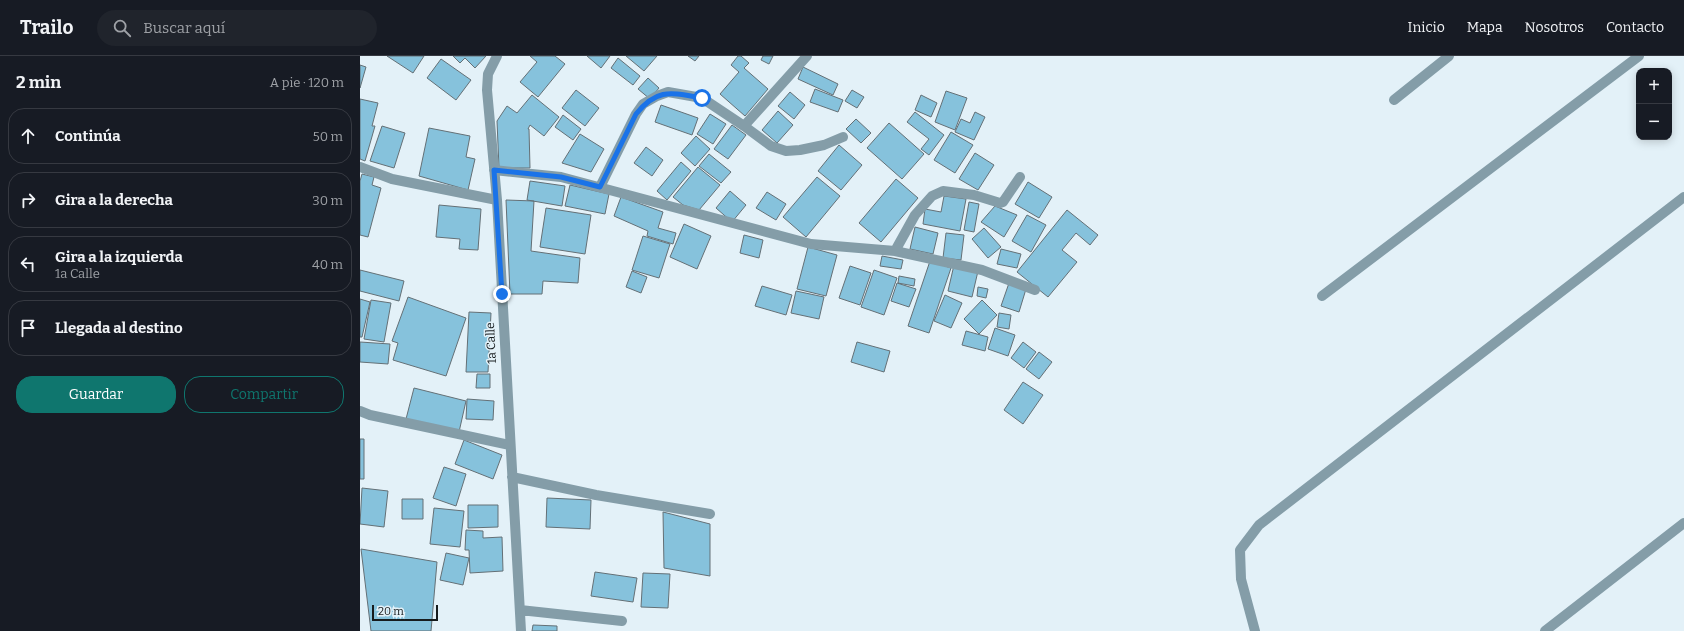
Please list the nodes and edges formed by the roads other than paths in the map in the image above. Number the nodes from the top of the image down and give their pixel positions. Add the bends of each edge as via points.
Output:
1 (496, 56) edge
2 (807, 56) edge
3 (1449, 56) edge
4 (1639, 56) edge
5 (1394, 100) dead end
6 (744, 126) junction
7 (843, 137) dead end
8 (360, 168) edge
9 (494, 170) junction
10 (1020, 177) dead end
11 (600, 187) junction
12 (1684, 197) edge
13 (497, 200) junction
14 (895, 251) junction
15 (1035, 290) dead end
16 (1322, 296) dead end
17 (360, 411) edge
18 (510, 445) junction
19 (512, 477) junction
20 (710, 514) dead end
21 (1684, 523) edge
22 (520, 610) junction
23 (622, 621) dead end
24 (521, 631) edge
25 (1255, 631) edge
26 (1545, 631) edge

1 - 9 street, 1a Calle via 488,74
2 - 6 street
3 - 5 street
4 - 16 street
6 - 7 street via 770,146 786,151 824,145
6 - 11 street via 702,98 668,92 657,96 643,104 636,114
8 - 13 street via 392,178
9 - 11 street via 561,177
9 - 13 street, 1a Calle
10 - 14 street via 1000,203 974,195 943,191 932,196 914,215
11 - 14 street via 811,244
12 - 25 street via 1259,525 1240,550 1241,579
13 - 18 street, 1a Calle
14 - 15 street via 982,270
17 - 18 street
18 - 19 street, 1a Calle
19 - 20 street via 596,495
19 - 22 street, 1a Calle
21 - 26 street
22 - 23 street
22 - 24 street, 1a Calle

